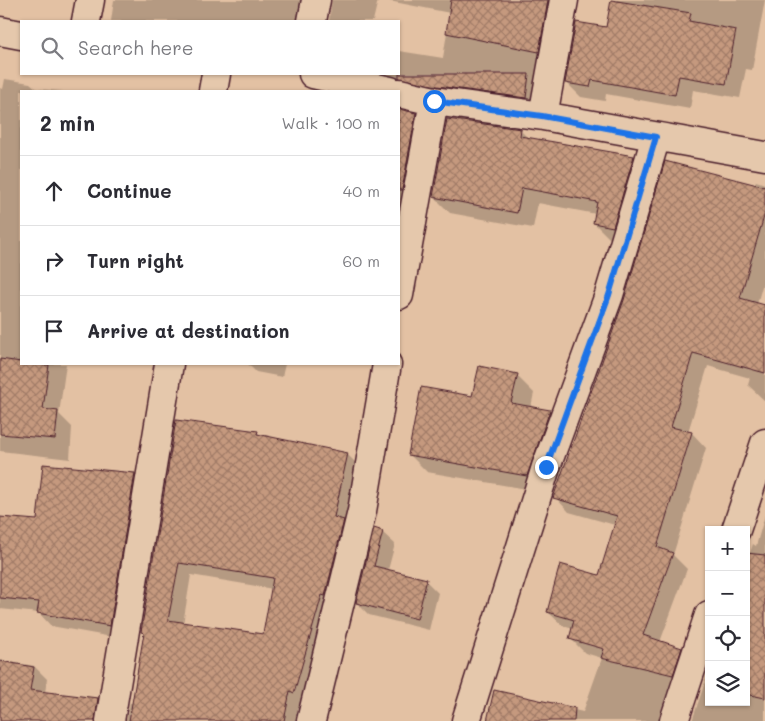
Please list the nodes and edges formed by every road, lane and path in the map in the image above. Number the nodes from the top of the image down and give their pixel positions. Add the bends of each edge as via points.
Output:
1 (90, 0) edge
2 (316, 0) edge
3 (564, 0) edge
4 (86, 20) edge
5 (312, 20) edge
6 (0, 31) edge
7 (20, 36) edge
8 (216, 75) edge
9 (318, 75) edge
10 (213, 90) edge
11 (385, 90) edge
12 (400, 93) edge
13 (434, 101) junction
14 (542, 116) junction
15 (656, 137) junction
16 (765, 156) edge
17 (400, 289) edge
18 (169, 365) edge
19 (387, 365) edge
20 (765, 442) edge
21 (737, 526) edge
22 (709, 616) edge
23 (110, 721) edge
24 (311, 721) edge
25 (466, 721) edge
26 (674, 721) edge

1 - 4 street
2 - 5 street
3 - 14 street
6 - 7 street
8 - 10 street
9 - 11 street
12 - 13 street
13 - 14 street
13 - 17 street
14 - 15 street
15 - 16 street
15 - 25 street via 609,295 546,467
18 - 23 street
19 - 24 street via 362,511
20 - 21 street
22 - 26 street

